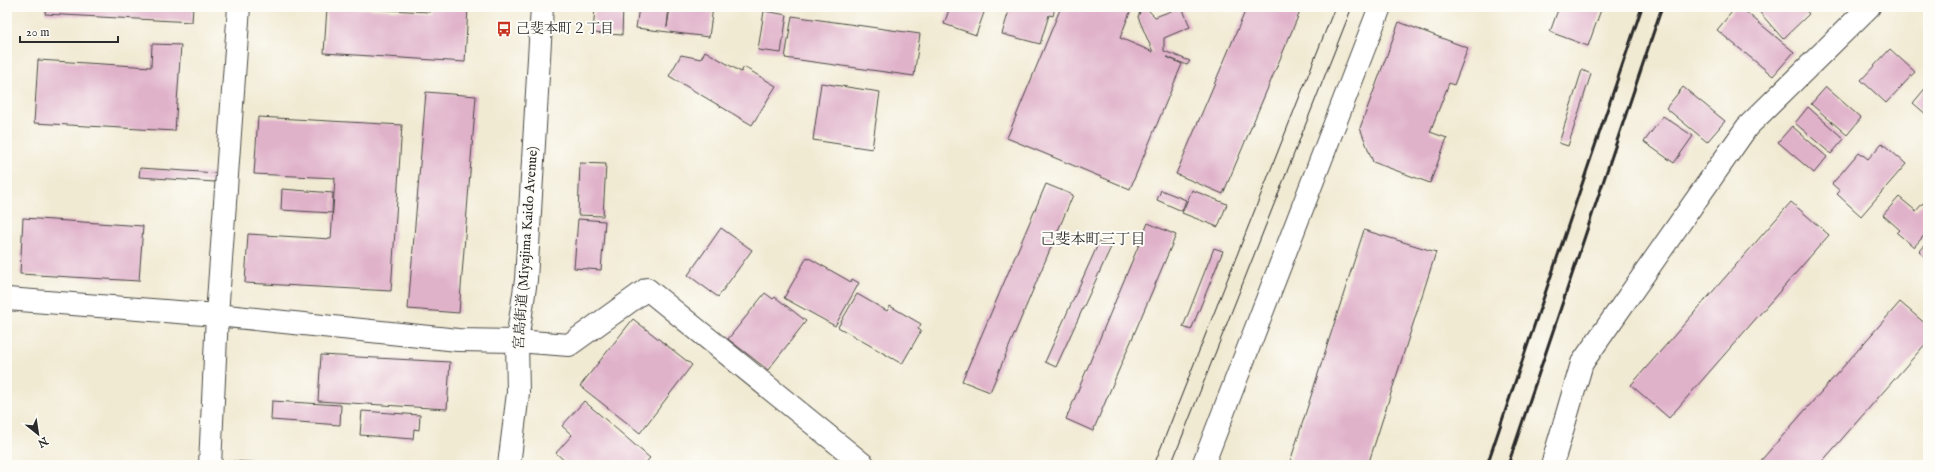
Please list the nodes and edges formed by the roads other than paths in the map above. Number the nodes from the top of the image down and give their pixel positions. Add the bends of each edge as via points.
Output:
1 (239, 7) edge
2 (542, 7) edge
3 (1380, 7) edge
4 (1870, 7) edge
5 (7, 299) edge
6 (217, 315) junction
7 (517, 341) junction
8 (210, 465) edge
9 (509, 465) edge
10 (864, 465) edge
11 (1203, 465) edge
12 (1552, 465) edge

1 - 6 street
2 - 7 street, 宮島街道 (Miyajima Kaido Avenue) via 526,280
3 - 11 street
4 - 12 street via 1747,127 1582,363
5 - 6 street
6 - 7 street via 458,340
6 - 8 street
7 - 9 street, 宮島街道 (Miyajima Kaido Avenue) via 518,393
7 - 10 street via 569,345 647,289

